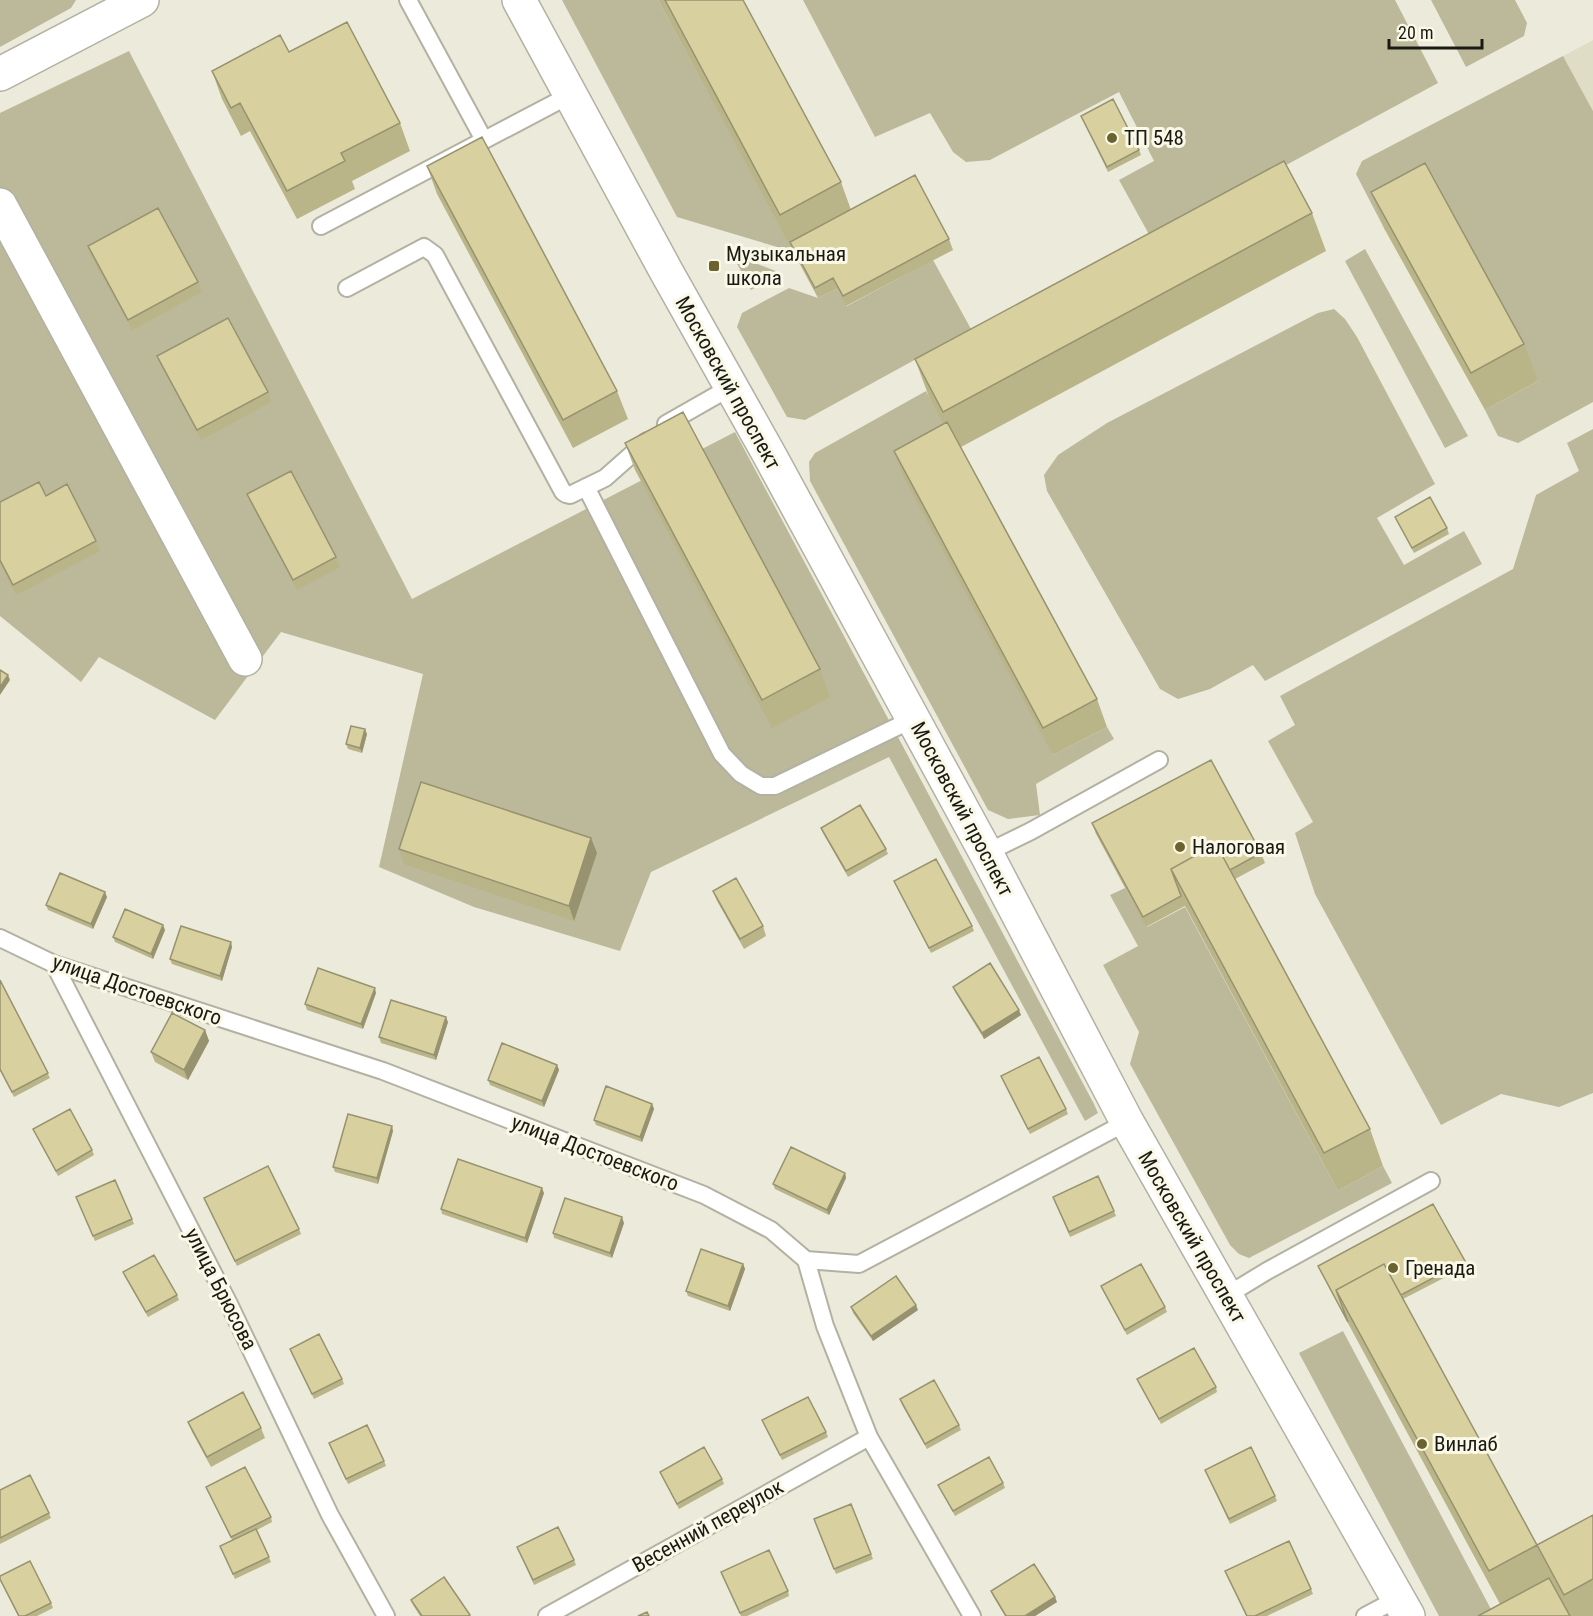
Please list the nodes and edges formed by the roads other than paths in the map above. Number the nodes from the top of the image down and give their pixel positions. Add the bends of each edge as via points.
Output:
1 (142, 0) edge
2 (408, 0) edge
3 (519, 0) edge
4 (110, 8) edge
5 (0, 74) edge
6 (570, 95) junction
7 (484, 140) junction
8 (0, 205) edge
9 (321, 226) dead end
10 (347, 288) dead end
11 (731, 387) junction
12 (586, 487) junction
13 (245, 659) dead end
14 (913, 719) junction
15 (1159, 760) dead end
16 (986, 853) junction
17 (0, 938) edge
18 (54, 964) junction
19 (1127, 1122) junction
20 (1431, 1181) dead end
21 (806, 1260) junction
22 (1226, 1296) junction
23 (869, 1437) junction
24 (1404, 1607) edge
25 (386, 1616) edge
26 (547, 1616) edge
27 (972, 1616) edge
28 (1365, 1616) edge

1 - 4 street
2 - 7 lane
3 - 6 street, Московский проспект
4 - 5 street
6 - 7 lane
6 - 11 street, Московский проспект
7 - 9 lane
8 - 13 street
10 - 12 lane via 424,247 435,255 563,492 570,495
11 - 12 lane via 662,426 605,478
11 - 14 street, Московский проспект
12 - 14 lane via 722,754 741,774 761,786 775,786
14 - 16 street, Московский проспект
15 - 16 lane
16 - 19 street, Московский проспект
17 - 18 lane, улица Достоевского
18 - 21 lane, улица Достоевского via 382,1071 704,1195 771,1230
18 - 25 lane, улица Брюсова via 230,1304 330,1515
19 - 21 lane via 859,1264
19 - 22 street, Московский проспект
20 - 22 lane
21 - 23 lane via 825,1326
22 - 24 street, Московский проспект
23 - 26 lane, Весенний переулок
23 - 27 lane
24 - 28 lane

